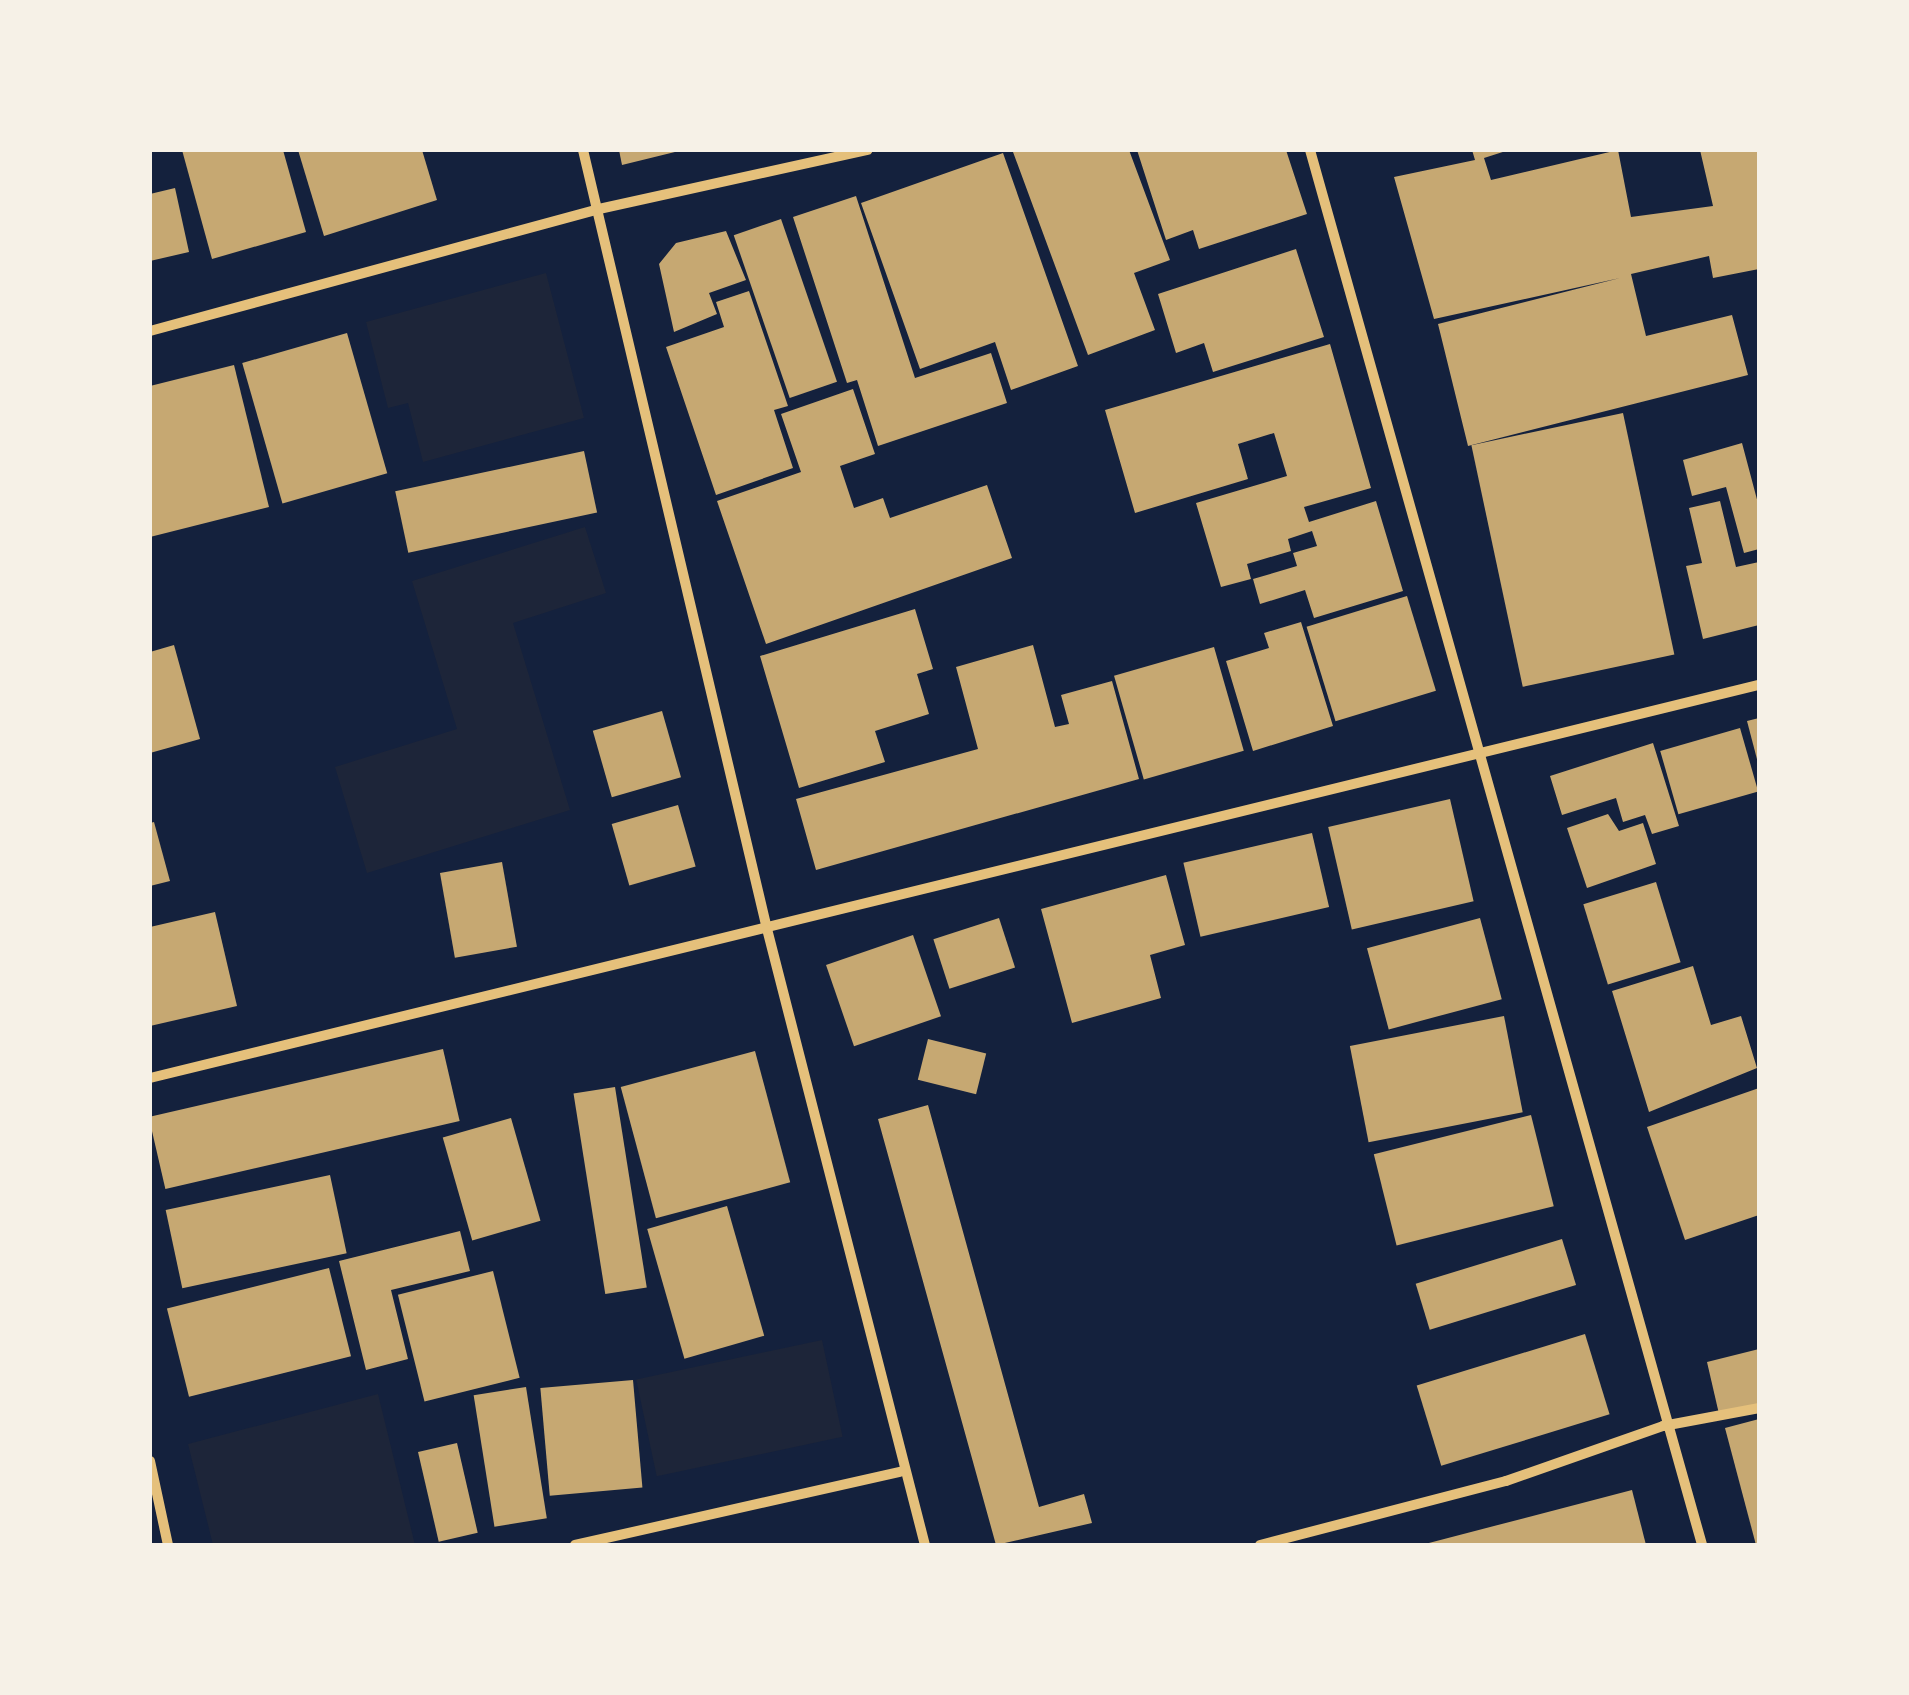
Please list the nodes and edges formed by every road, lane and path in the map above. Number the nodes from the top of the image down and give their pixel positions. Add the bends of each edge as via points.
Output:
1 (582, 150) edge
2 (868, 150) edge
3 (1310, 150) edge
4 (599, 208) junction
5 (150, 332) edge
6 (1759, 685) edge
7 (1478, 748) junction
8 (766, 925) junction
9 (150, 1078) edge
10 (1759, 1408) edge
11 (1663, 1426) junction
12 (150, 1461) edge
13 (900, 1472) junction
14 (168, 1545) edge
15 (575, 1545) edge
16 (925, 1545) edge
17 (1260, 1545) edge
18 (1702, 1545) edge

1 - 4 street
2 - 4 street
3 - 7 street
4 - 5 street
4 - 8 street
6 - 7 street
7 - 8 street
7 - 11 street
8 - 9 street
8 - 13 street
10 - 11 street
11 - 17 street via 1506,1480
11 - 18 street
12 - 14 street
13 - 15 street
13 - 16 street

